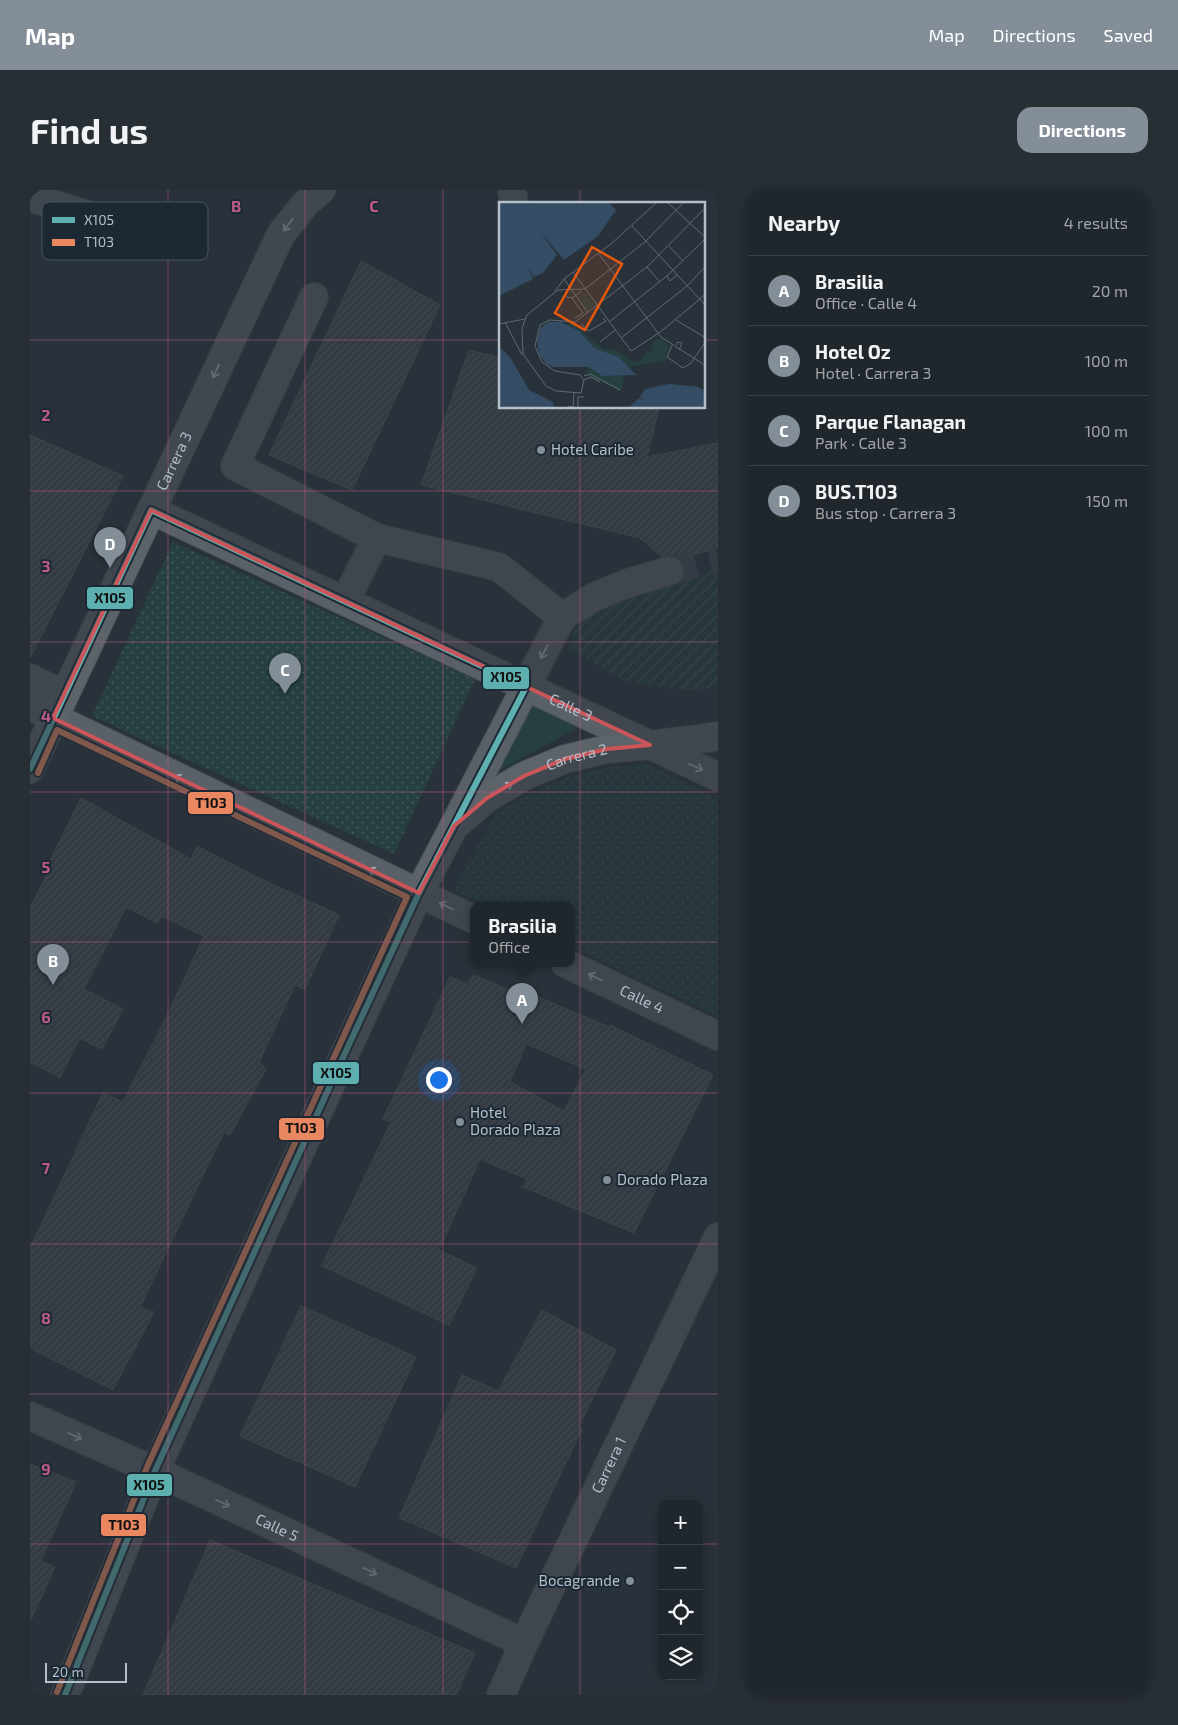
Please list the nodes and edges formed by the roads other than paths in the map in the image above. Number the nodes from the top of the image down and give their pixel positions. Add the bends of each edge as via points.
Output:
1 (321, 190) edge
2 (30, 197) edge
3 (46, 202) edge
4 (314, 297) dead end
5 (151, 510) junction
6 (377, 538) junction
7 (668, 571) tunnel mouth
8 (344, 601) junction
9 (562, 617) junction
10 (30, 678) edge
11 (526, 687) junction
12 (49, 706) edge
13 (718, 736) edge
14 (650, 745) junction
15 (30, 769) edge
16 (718, 777) edge
17 (454, 826) junction
18 (419, 893) junction
19 (470, 918) edge
20 (573, 967) edge
21 (718, 1036) edge
22 (718, 1237) edge
23 (30, 1416) edge
24 (155, 1471) junction
25 (524, 1643) junction
26 (66, 1695) edge
27 (501, 1695) edge

1 -> 5 main road, Carrera 3 via 281,234
2 - 3 street
4 - 6 street via 235,466
5 - 8 street, Calle 3
5 - 12 main road, Carrera 3
6 - 8 street
6 - 9 street via 499,566
7 - 9 street via 594,597
8 - 11 street, Calle 3
9 -> 11 street, Carrera 2
10 - 12 street
11 - 14 street, Calle 3
11 - 17 street, Carrera 2
12 - 15 main road, Carrera 3
18 -> 12 street
13 - 14 main road, Carrera 2
14 -> 16 street, Calle 3
17 -> 14 main road, Carrera 2 via 487,798 556,762 607,749
17 - 18 main road, Carrera 2
19 -> 18 street
18 - 24 main road, Carrera 2
21 -> 20 street, Calle 4
22 - 25 street, Carrera 1
23 -> 24 street, Calle 5
24 -> 25 street, Calle 5
24 - 26 main road, Carrera 2
25 - 27 street, Carrera 1

